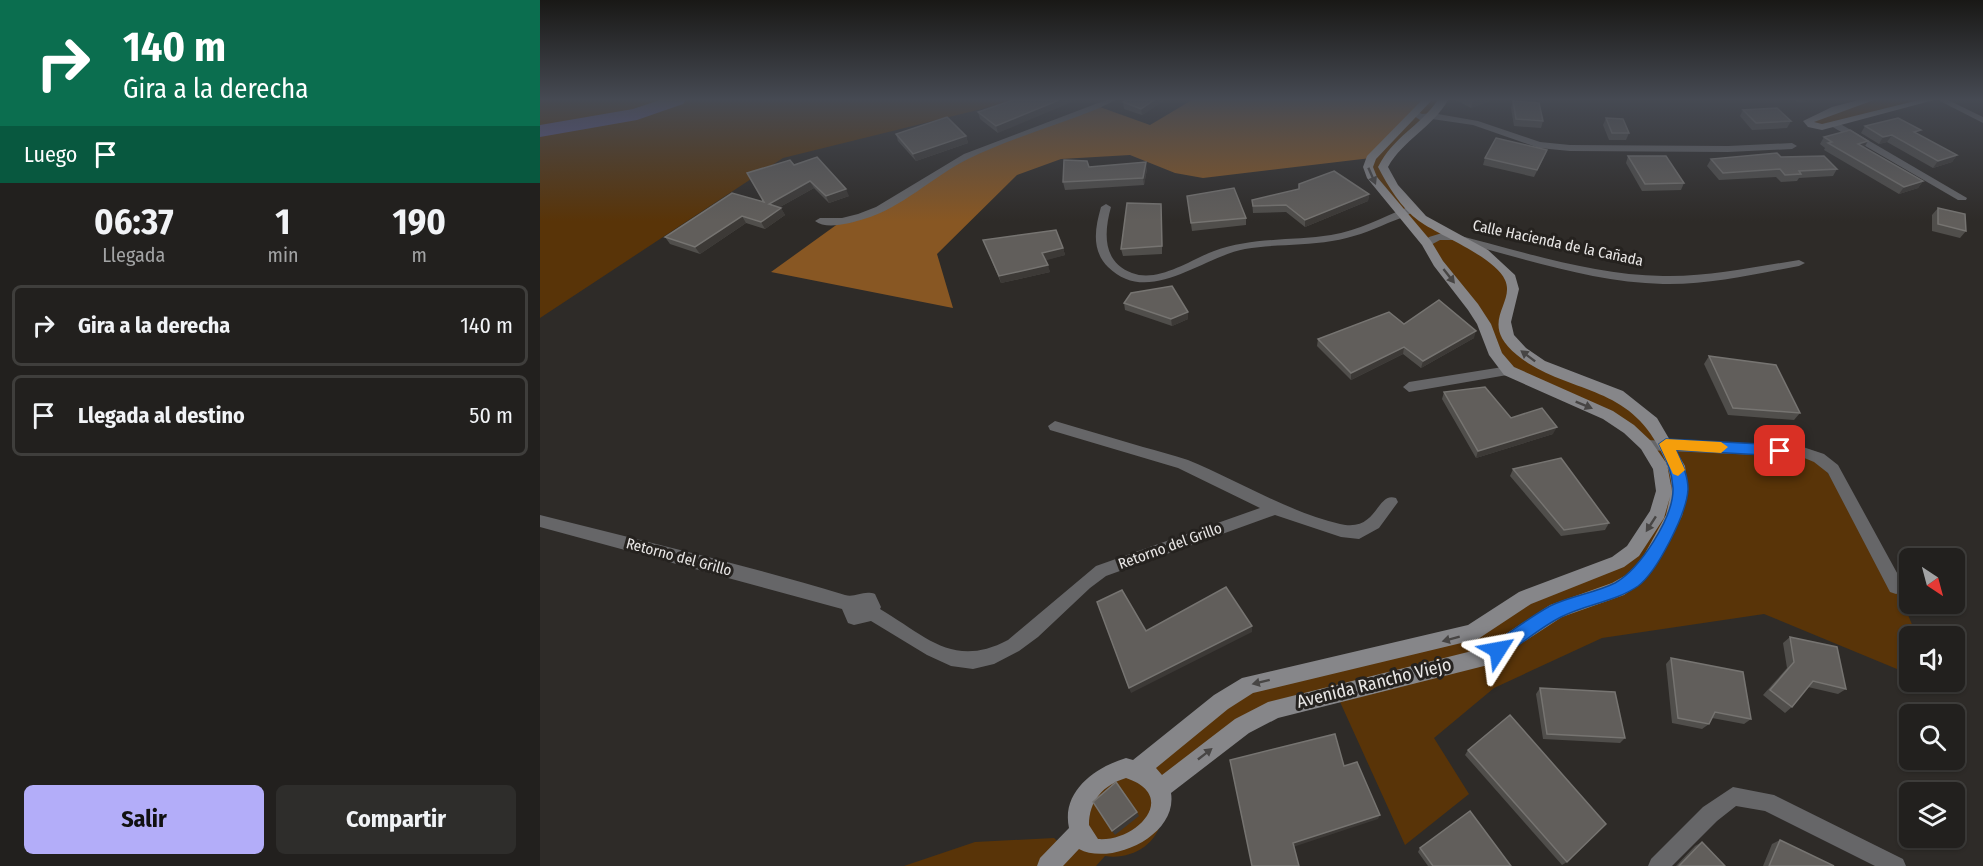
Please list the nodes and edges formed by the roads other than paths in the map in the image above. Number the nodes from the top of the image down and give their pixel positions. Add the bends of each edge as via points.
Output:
1 (1009, 140) edge
2 (1385, 140) edge
3 (1403, 140) edge
4 (1526, 140) edge
5 (1862, 140) edge
6 (1792, 146) dead end
7 (1962, 198) dead end
8 (1106, 207) dead end
9 (1407, 211) junction
10 (820, 221) dead end
11 (1453, 237) junction
12 (1427, 244) junction
13 (1799, 263) dead end
14 (1509, 371) junction
15 (1409, 387) dead end
16 (1652, 422) joint
17 (1055, 426) dead end
18 (1666, 444) junction
19 (1646, 445) junction
20 (1391, 502) dead end
21 (1275, 509) junction
22 (540, 521) edge
23 (1896, 587) dead end
24 (1425, 646) junction
25 (1434, 667) junction
26 (1137, 770) junction
27 (1159, 790) junction
28 (1081, 831) junction
29 (1100, 861) edge
30 (1048, 866) edge
31 (1658, 866) edge
32 (1896, 866) edge

1 - 10 street via 964,158 867,217 839,223
2 -> 9 street, Calle Hacienda de la Cañada via 1368,167 1378,188
3 - 9 street, Calle Hacienda de la Cañada via 1383,166
4 - 6 street via 1570,148
5 - 7 street
8 - 9 street via 1100,245 1120,273 1136,279 1154,279 1230,249 1333,237
9 - 11 street, Calle Hacienda de la Cañada
9 - 12 street, Calle Hacienda de la Cañada
11 - 12 street via 1431,238
11 - 13 street, Calle Hacienda de la Cañada via 1614,274 1661,280 1699,280
16 -> 11 street, Calle Hacienda de la Cañada via 1618,395 1540,364 1521,351 1508,337 1504,322 1513,289 1511,278 1494,260
12 -> 14 street, Calle Hacienda de la Cañada via 1484,324 1496,355
14 - 15 street
14 -> 19 street via 1608,415
16 - 18 street, Avenida Rancho Viejo
17 - 21 street via 1182,464
18 - 19 street
18 - 23 street via 1803,452 1819,458 1833,469
18 - 25 street, Avenida Rancho Viejo via 1677,466 1680,490 1674,516 1649,562 1634,579 1618,589 1556,611 1488,656
19 -> 24 street, Avenida Rancho Viejo via 1661,468 1664,491 1658,513 1633,551 1618,562 1533,594 1472,633
20 - 21 street via 1374,524 1359,533 1341,531
21 - 22 street, Retorno del Grillo via 1101,571 1082,583 1027,637 1003,653 976,661 951,658 870,612 873,607 869,599 853,605
24 - 25 street
24 -> 26 street, Avenida Rancho Viejo via 1249,686 1221,702
27 -> 25 street, Avenida Rancho Viejo via 1242,726 1275,709
26 - 27 street via 1147,775
26 - 28 street via 1115,770 1094,783 1081,805
27 - 29 street via 1162,817 1151,841 1129,856
28 - 29 street
28 - 30 street
31 - 32 street via 1732,796 1767,802

